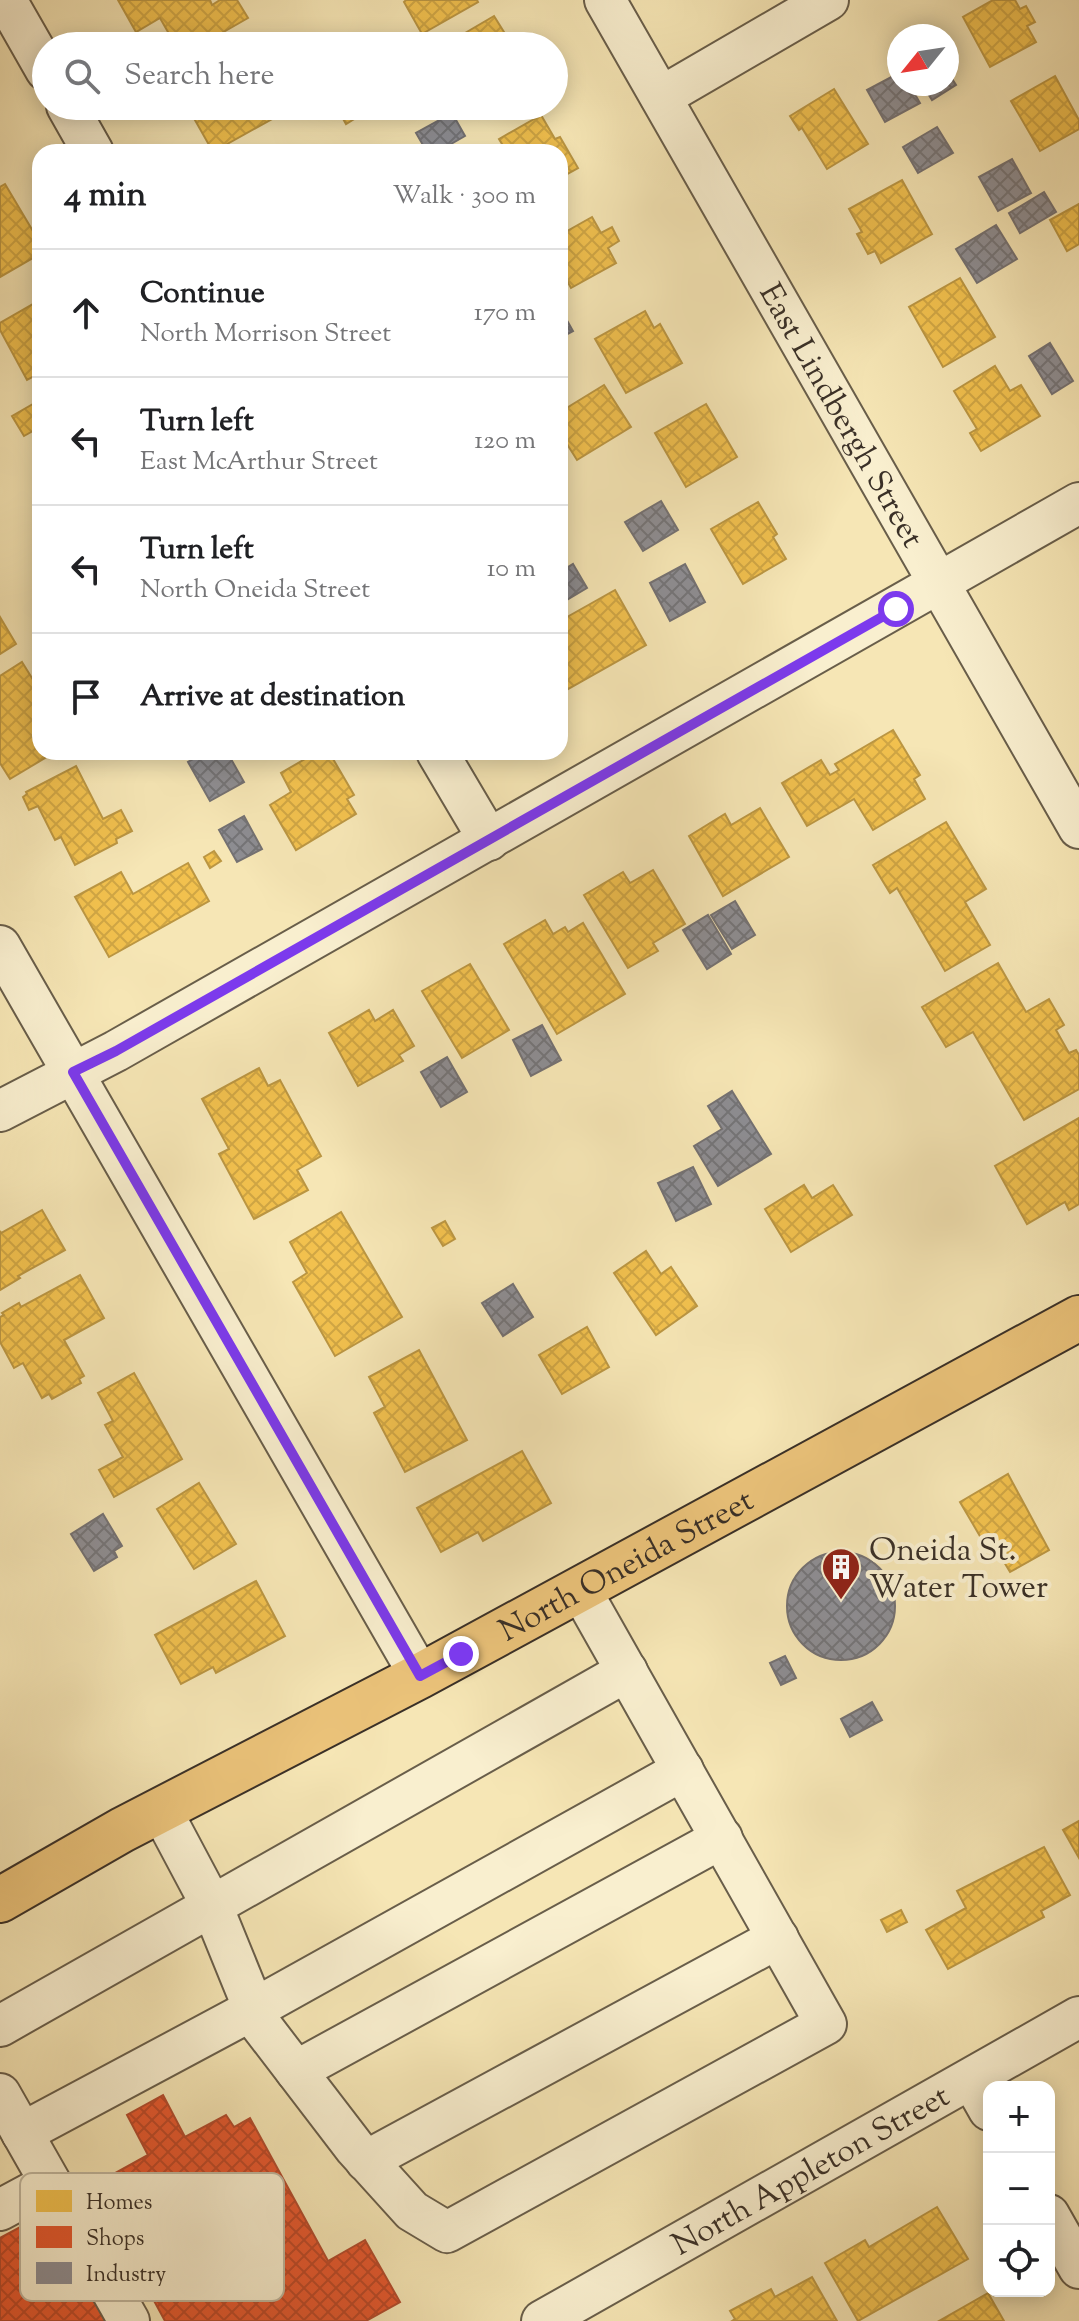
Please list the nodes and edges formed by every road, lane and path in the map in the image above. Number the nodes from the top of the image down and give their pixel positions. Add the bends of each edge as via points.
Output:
1 (6, 0) edge
2 (605, 0) edge
3 (828, 0) edge
4 (32, 46) edge
5 (661, 97) junction
6 (75, 120) edge
7 (88, 144) edge
8 (1079, 503) edge
9 (941, 584) junction
10 (442, 760) edge
11 (1079, 828) edge
12 (489, 840) junction
13 (0, 946) edge
14 (73, 1072) junction
15 (0, 1111) edge
16 (1079, 1318) edge
17 (580, 1589) junction
18 (627, 1671) junction
19 (420, 1676) junction
20 (683, 1770) junction
21 (161, 1810) junction
22 (722, 1838) junction
23 (0, 1900) edge
24 (212, 1906) junction
25 (778, 1938) junction
26 (254, 2009) junction
27 (1079, 2017) edge
28 (0, 2026) edge
29 (296, 2071) junction
30 (0, 2094) edge
31 (980, 2095) edge
32 (22, 2133) junction
33 (366, 2161) junction
34 (44, 2173) edge
35 (20, 2199) edge
36 (0, 2210) edge
37 (1055, 2225) edge
38 (1079, 2268) edge
39 (118, 2301) edge
40 (566, 2315) edge
41 (129, 2321) edge

1 - 4 street
2 - 5 street, East Lindbergh Street
3 - 5 street
5 - 9 street, East Lindbergh Street
6 - 7 street
8 - 9 street
9 - 11 street, East Lindbergh Street
9 - 12 street
10 - 12 street
12 - 14 street
13 - 14 street
14 - 15 street
14 - 19 street
16 - 17 main road, North Oneida Street
17 - 18 street
17 - 19 main road, North Oneida Street
18 - 20 street
18 - 24 street
19 - 21 main road, North Oneida Street
20 - 22 street
20 - 26 street
21 - 23 main road, North Oneida Street
21 - 24 street
22 - 25 street
22 - 29 street
24 - 26 street
24 - 28 street
25 - 33 street
25 - 33 street via 826,2024 447,2232 412,2211
26 - 29 street
26 - 32 street
27 - 31 street, North Appleton Street
29 - 33 street
30 - 32 street
31 - 40 street, North Appleton Street
32 - 34 street
35 - 36 street
37 - 38 street
39 - 41 street

